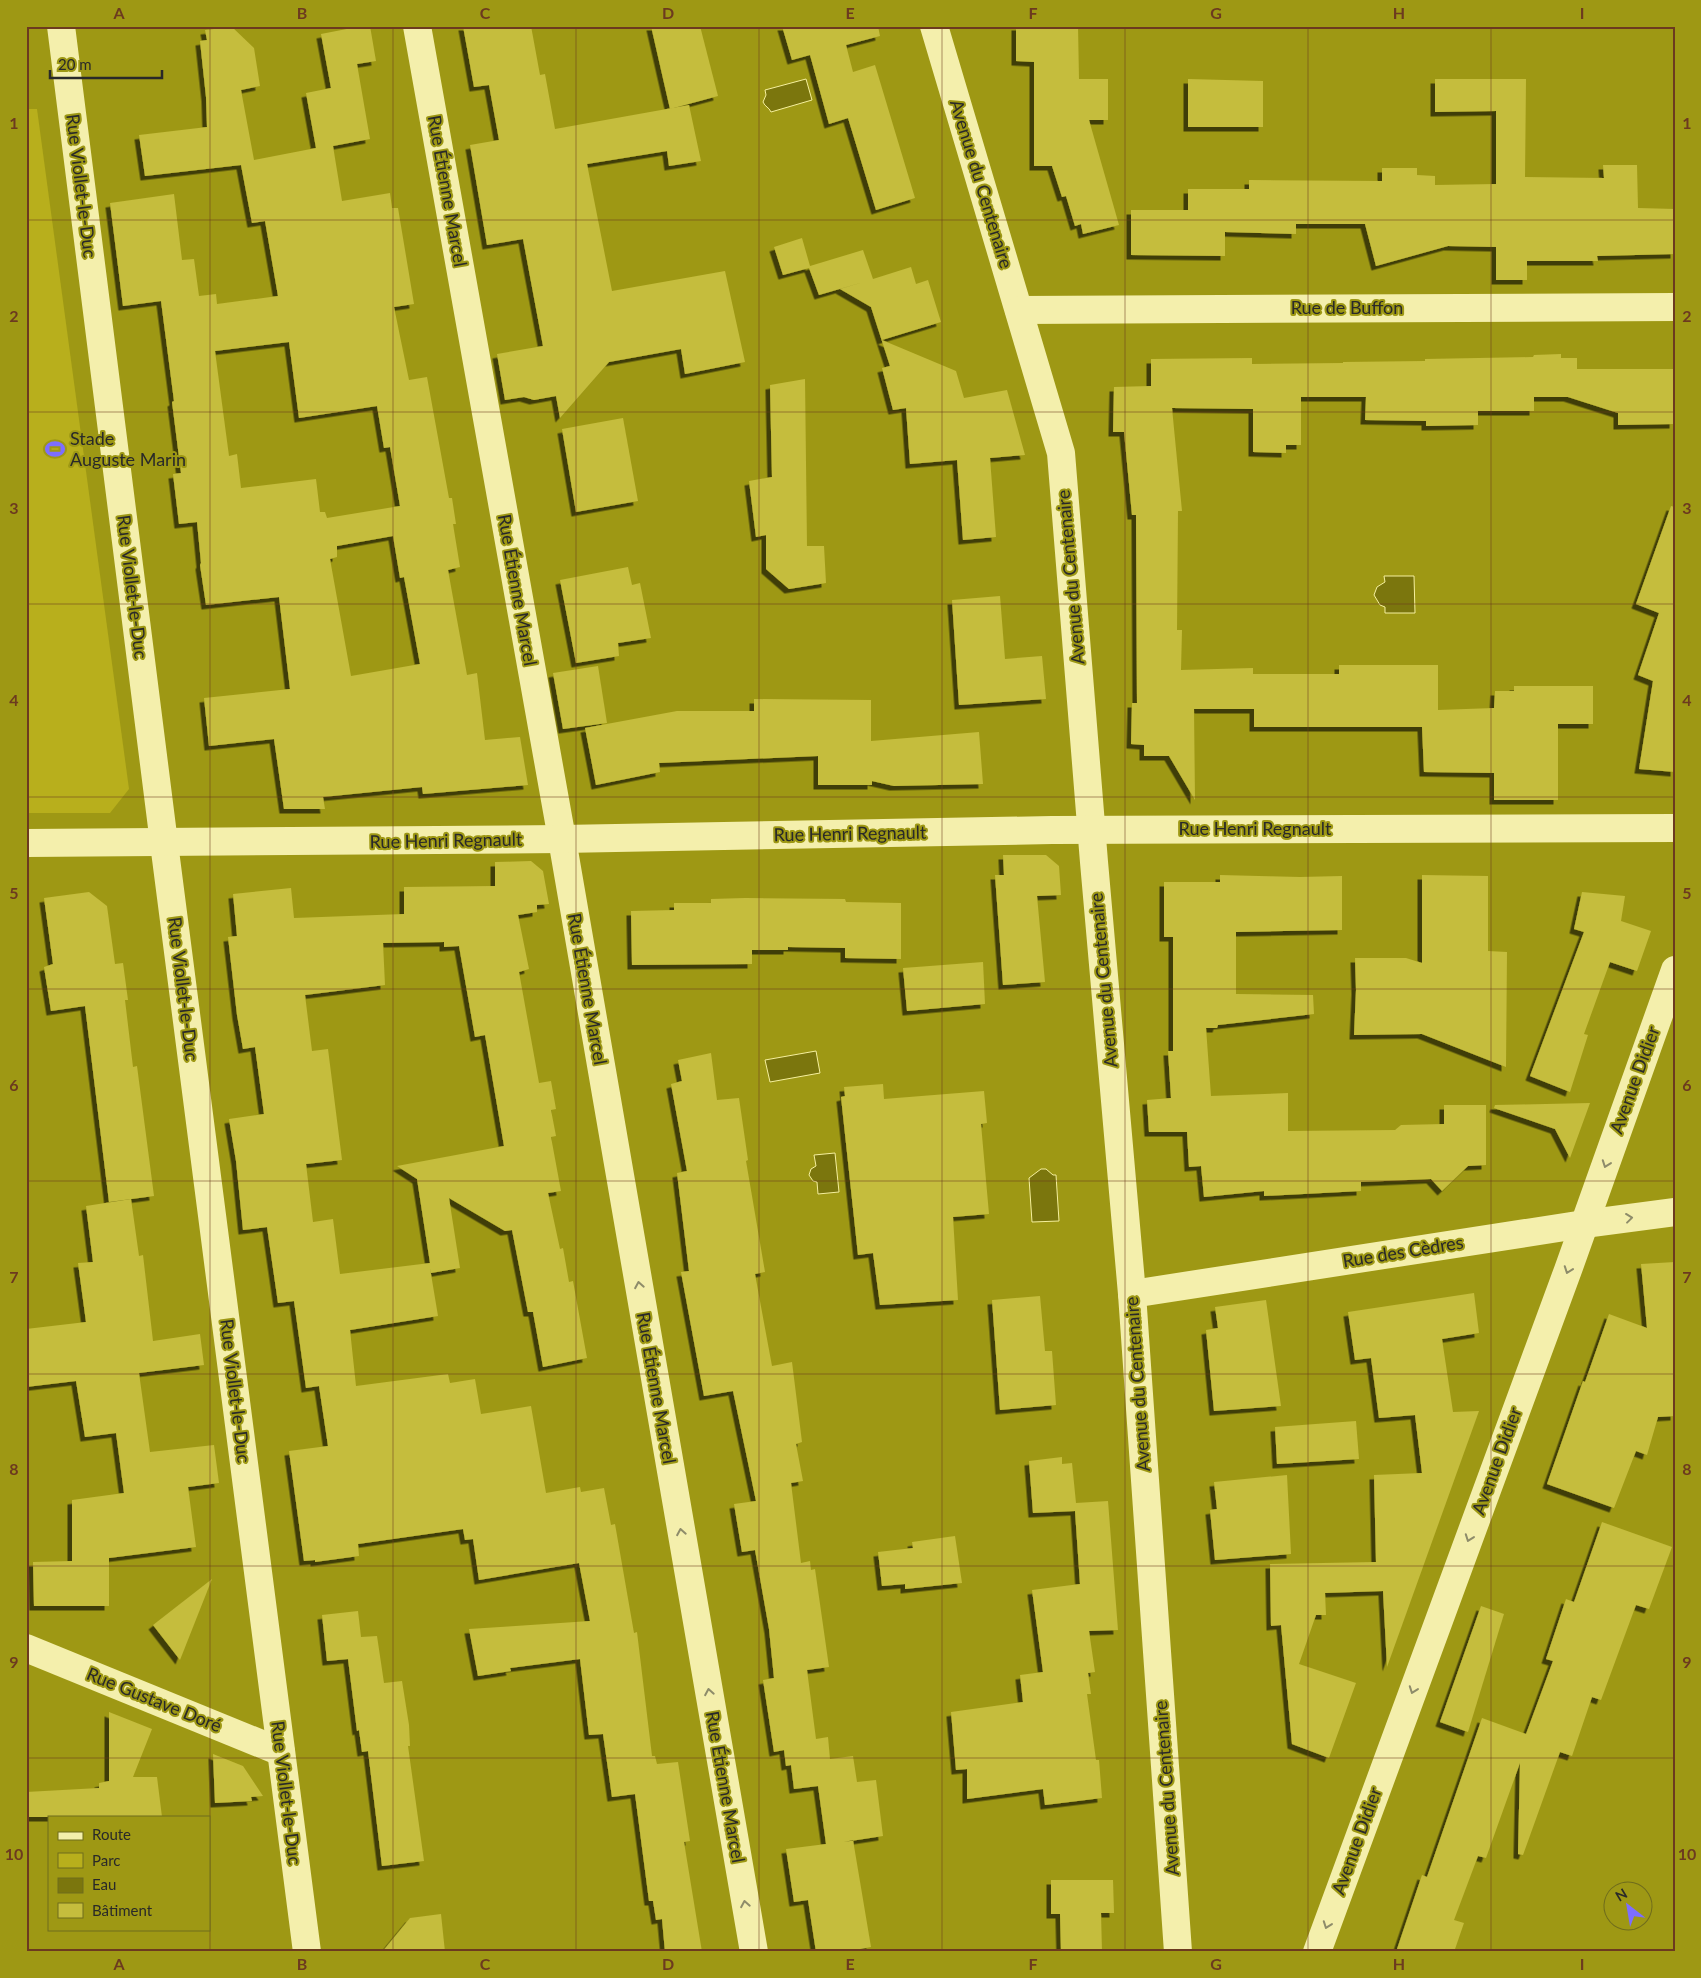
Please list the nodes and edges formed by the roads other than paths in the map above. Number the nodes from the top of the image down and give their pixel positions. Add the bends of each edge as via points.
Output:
1 (61, 26) edge
2 (417, 26) edge
3 (934, 26) edge
4 (1675, 307) edge
5 (1019, 310) junction
6 (1675, 828) edge
7 (1092, 830) junction
8 (562, 840) junction
9 (26, 843) edge
10 (164, 843) junction
11 (1675, 970) edge
12 (1675, 1212) edge
13 (1584, 1224) junction
14 (1132, 1294) junction
15 (26, 1648) edge
16 (281, 1752) junction
17 (307, 1952) edge
18 (754, 1952) edge
19 (1178, 1952) edge
20 (1317, 1952) edge

1 - 10 street, Rue Viollet-le-Duc
2 - 8 street, Rue Étienne Marcel
3 - 5 street, Avenue du Centenaire
4 - 5 street, Rue de Buffon
5 - 7 street, Avenue du Centenaire via 1061,453
6 - 7 street, Rue Henri Regnault
7 - 8 street, Rue Henri Regnault
7 - 14 street, Avenue du Centenaire
8 - 10 street, Rue Henri Regnault
18 -> 8 street, Rue Étienne Marcel
9 - 10 street, Rue Henri Regnault
10 - 16 street, Rue Viollet-le-Duc
11 -> 13 street, Avenue Didier
13 -> 12 street, Rue des Cèdres
13 - 14 street, Rue des Cèdres
13 -> 20 street, Avenue Didier
14 - 19 street, Avenue du Centenaire
15 - 16 street, Rue Gustave Doré
16 - 17 street, Rue Viollet-le-Duc

